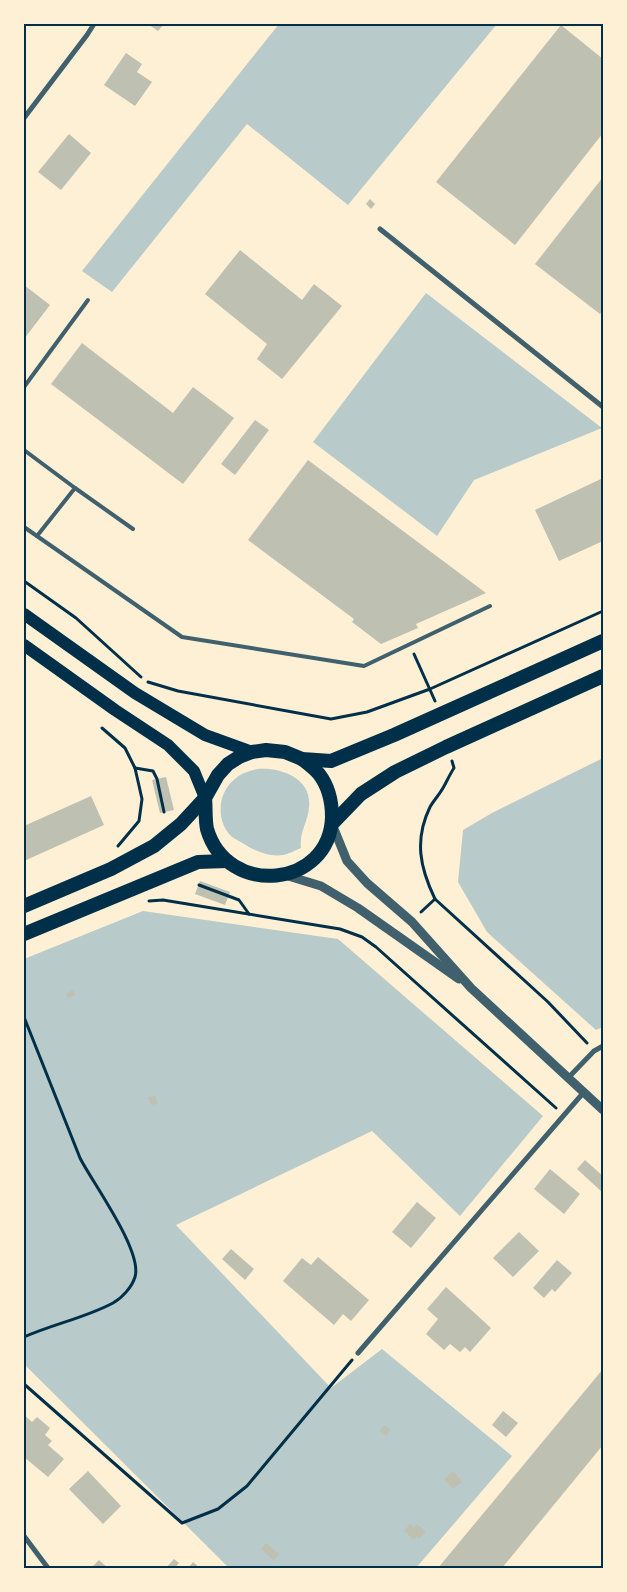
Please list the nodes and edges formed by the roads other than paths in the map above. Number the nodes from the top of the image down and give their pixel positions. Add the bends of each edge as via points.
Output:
1 (94, 24) edge
2 (24, 118) edge
3 (380, 229) dead end
4 (88, 300) dead end
5 (24, 387) edge
6 (603, 407) edge
7 (24, 450) edge
8 (75, 488) junction
9 (24, 527) edge
10 (134, 529) dead end
11 (37, 536) junction
12 (490, 606) dead end
13 (24, 614) edge
14 (603, 641) edge
15 (24, 645) edge
16 (603, 676) edge
17 (252, 752) junction
18 (302, 758) junction
19 (205, 798) junction
20 (332, 824) junction
21 (227, 861) junction
22 (285, 875) junction
23 (24, 906) edge
24 (24, 934) edge
25 (471, 988) junction
26 (603, 1046) edge
27 (568, 1078) junction
28 (584, 1092) junction
29 (603, 1110) edge
30 (358, 1354) road end
31 (24, 1536) edge
32 (47, 1568) edge

1 - 2 street
3 - 6 street
4 - 5 lane
7 - 8 lane
8 - 10 lane
8 - 11 lane
9 - 11 lane
11 - 12 lane via 182,637 364,666
13 - 17 main road via 135,693 205,735
14 - 18 highway via 331,761
15 - 19 main road via 168,745 194,771
16 - 20 highway via 395,772 361,794
17 - 18 highway via 285,752
17 - 19 highway via 228,764
18 - 20 highway via 318,773 328,789
19 - 21 highway via 207,828 214,845
19 - 23 highway via 154,846 111,869
20 - 22 highway via 316,856 302,868
20 - 25 street via 347,861 367,884 412,922
21 - 22 highway via 252,874 266,877
21 - 24 highway via 198,862
22 - 25 street via 320,886 358,908
25 - 27 street
26 - 27 street
27 - 28 street
28 - 29 street
28 - 30 street
31 - 32 street

